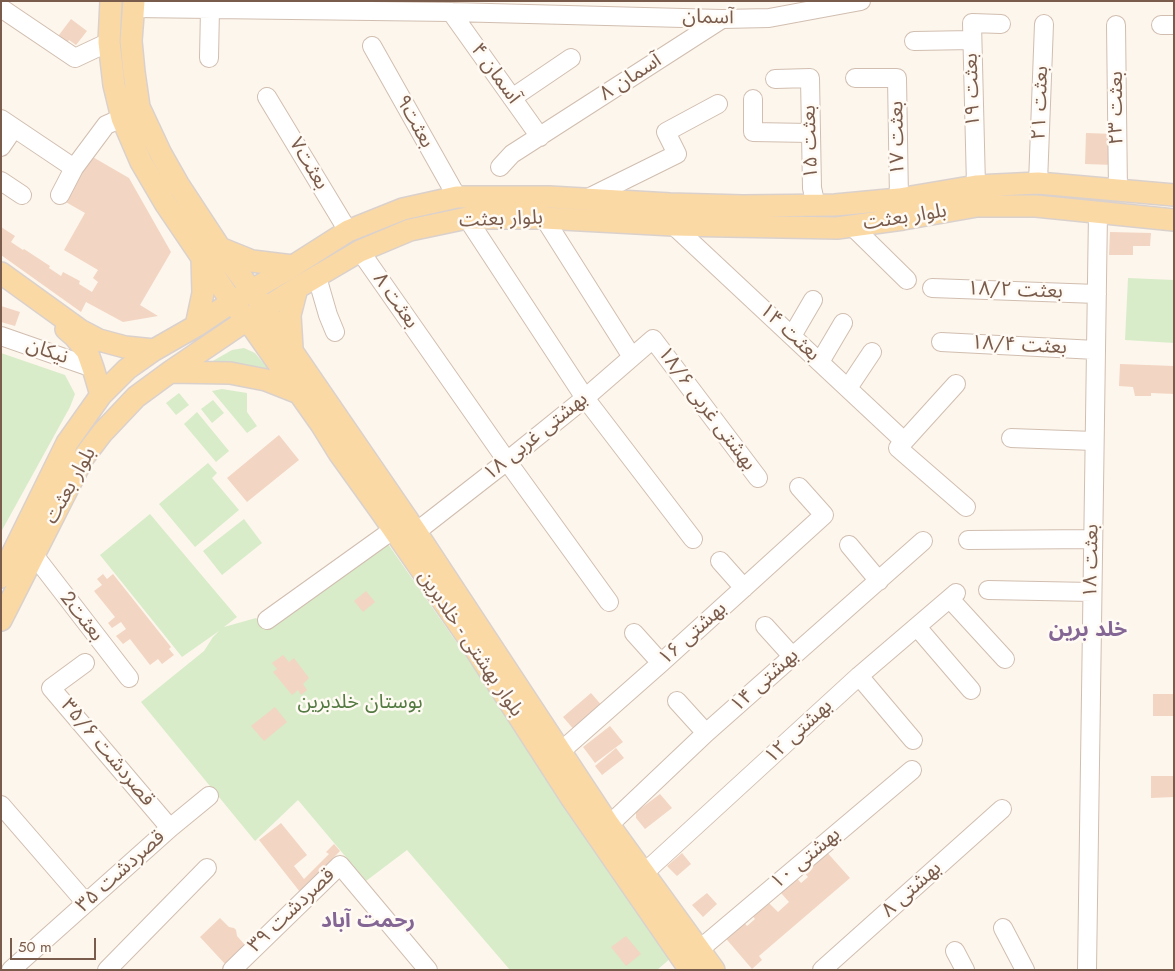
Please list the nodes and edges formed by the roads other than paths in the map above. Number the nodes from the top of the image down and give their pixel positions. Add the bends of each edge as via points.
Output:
1 (111, 1) edge
2 (861, 1) edge
3 (134, 5) edge
4 (1, 8) edge
5 (210, 9) junction
6 (451, 12) junction
7 (722, 19) junction
8 (1001, 24) dead end
9 (1044, 24) dead end
10 (1116, 25) dead end
11 (972, 40) junction
12 (914, 41) dead end
13 (109, 42) junction
14 (372, 46) dead end
15 (208, 58) dead end
16 (571, 58) dead end
17 (855, 78) dead end
18 (775, 79) dead end
19 (267, 97) dead end
20 (512, 98) junction
21 (753, 100) dead end
22 (718, 104) dead end
23 (122, 118) junction
24 (8, 123) edge
25 (810, 133) junction
26 (540, 137) junction
27 (1, 147) edge
28 (500, 167) dead end
29 (74, 168) junction
30 (1, 182) edge
31 (1038, 183) junction
32 (976, 186) junction
33 (1118, 191) junction
34 (22, 195) dead end
35 (60, 195) dead end
36 (1174, 195) edge
37 (457, 197) junction
38 (588, 198) junction
39 (900, 199) junction
40 (816, 206) junction
41 (399, 210) junction
42 (1098, 212) junction
43 (467, 218) junction
44 (544, 218) junction
45 (1174, 220) edge
46 (673, 225) junction
47 (852, 226) junction
48 (817, 228) junction
49 (348, 231) junction
50 (407, 232) junction
51 (360, 251) junction
52 (211, 253) junction
53 (293, 266) junction
54 (1, 273) edge
55 (317, 277) junction
56 (907, 280) dead end
57 (1, 282) edge
58 (297, 288) junction
59 (932, 288) dead end
60 (252, 290) junction
61 (1097, 294) junction
62 (813, 300) dead end
63 (232, 302) junction
64 (256, 314) junction
65 (843, 323) dead end
66 (196, 326) junction
67 (335, 332) dead end
68 (1, 336) edge
69 (792, 336) junction
70 (654, 340) joint
71 (941, 342) dead end
72 (154, 350) junction
73 (1096, 350) junction
74 (292, 351) junction
75 (872, 352) dead end
76 (93, 353) junction
77 (632, 357) junction
78 (820, 362) junction
79 (170, 372) junction
80 (956, 384) dead end
81 (848, 388) junction
82 (299, 393) junction
83 (101, 396) junction
84 (585, 398) junction
85 (328, 419) junction
86 (1011, 438) dead end
87 (904, 441) junction
88 (1094, 441) junction
89 (507, 461) junction
90 (758, 478) dead end
91 (799, 487) dead end
92 (966, 507) dead end
93 (394, 529) junction
94 (416, 532) junction
95 (694, 539) dead end
96 (1093, 539) junction
97 (968, 540) dead end
98 (923, 541) dead end
99 (849, 546) dead end
100 (34, 555) junction
101 (720, 561) dead end
102 (1, 577) edge
103 (879, 580) junction
104 (744, 588) junction
105 (988, 590) dead end
106 (1092, 592) junction
107 (610, 602) dead end
108 (1, 620) edge
109 (267, 620) dead end
110 (765, 626) dead end
111 (917, 627) junction
112 (634, 633) dead end
113 (793, 657) junction
114 (1005, 659) dead end
115 (85, 663) dead end
116 (661, 664) junction
117 (859, 676) junction
118 (129, 678) dead end
119 (971, 690) dead end
120 (676, 701) dead end
121 (706, 733) junction
122 (913, 740) dead end
123 (560, 752) junction
124 (912, 770) dead end
125 (209, 796) dead end
126 (1, 805) edge
127 (1002, 809) dead end
128 (610, 825) junction
129 (170, 828) junction
130 (207, 868) dead end
131 (644, 873) junction
132 (86, 903) junction
133 (660, 910) junction
134 (1004, 928) dead end
135 (700, 949) junction
136 (955, 951) dead end
137 (10, 970) edge
138 (107, 970) edge
139 (232, 970) edge
140 (428, 970) edge
141 (690, 970) edge
142 (714, 970) edge
143 (822, 970) edge
144 (965, 970) edge
145 (1025, 970) edge
146 (1086, 970) edge

1 - 13 main road
2 - 7 street, آسمان via 769,18
3 - 5 street, آسمان
3 - 52 main road via 132,41 139,107
4 - 13 street via 75,58
5 - 6 street, آسمان
5 - 15 street
6 - 7 street, آسمان
6 - 20 street, ۴ آسمان
7 - 26 street, ۸ آسمان
8 - 11 street, بعثت ۱۹ via 972,23
9 - 31 street, ۲۱ بعثت
10 - 33 street, ۲۳ بعثت
11 - 12 street
11 - 32 street, بعثت ۱۹
13 - 23 main road
14 - 37 street, بعثت۹
16 - 20 street
17 - 39 street, بعثت ۱۷ via 896,78
18 - 25 street, بعثت ۱۵ via 810,78
19 - 49 street, بعثت۷
20 - 26 street, ۴ آسمان
21 - 25 street via 753,132
22 - 38 street via 666,132 677,154
23 - 29 street via 106,125
23 - 52 main road via 141,162 165,203
24 - 27 street
24 - 29 street
25 - 40 street, بعثت ۱۵ via 812,188
26 - 28 street, ۸ آسمان via 512,154
29 - 35 street
30 - 34 street
31 - 32 main road, بلوار بعثت
31 - 33 main road, بلوار بعثت
32 - 39 main road, بلوار بعثت
33 - 36 main road, بلوار بعثت
37 - 38 main road, بلوار بعثت
37 - 41 main road, بلوار بعثت
38 - 40 main road, بلوار بعثت via 670,204
39 - 40 main road, بلوار بعثت
40 - 48 main road
41 - 49 main road, بلوار بعثت
41 - 50 main road
42 - 45 main road, بلوار بعثت
42 - 47 main road, بلوار بعثت via 1036,206 978,206
42 - 61 street, بعثت ۱۸
43 - 44 main road, بلوار بعثت
43 - 50 main road, بلوار بعثت
43 - 84 street
44 - 46 main road, بلوار بعثت
44 - 77 street
46 - 48 main road, بلوار بعثت
46 - 69 street, بعثت ۱۴
47 - 48 main road, بلوار بعثت
47 - 56 street
49 - 53 main road, بلوار بعثت
50 - 51 main road, بلوار بعثت
51 - 55 main road, بلوار بعثت
51 - 89 street, ۸ بعثت
52 - 53 main road
52 - 60 main road
52 - 63 main road
52 - 66 main road
53 - 60 main road, بلوار بعثت
54 - 76 main road via 80,330
55 - 58 main road, بلوار بعثت
55 - 67 street
57 - 76 main road
58 - 64 main road, بلوار بعثت
58 - 74 main road via 290,316
59 - 61 street, ۱۸/۲ بعثت
60 - 63 main road, بلوار بعثت
60 - 64 main road
61 - 73 street, بعثت ۱۸
62 - 69 street
63 - 64 main road
63 - 66 main road, بلوار بعثت
64 - 74 main road, بلوار بهشتی - خلدبرین
64 - 79 main road, بلوار بعثت
64 - 82 main road, بلوار بهشتی - خلدبرین
65 - 78 street
66 - 72 main road, بلوار بعثت
68 - 76 street, نیکان
69 - 78 street, بعثت ۱۴
70 - 77 street, بهشتی غربی ۱۸
70 - 90 street, بهشتی غربی ۱۸/۶
71 - 73 street, ۱۸/۴ بعثت
72 - 76 main road via 125,346
72 - 83 main road, بلوار بعثت via 128,369
73 - 88 street, بعثت ۱۸
74 - 85 main road, بلوار بهشتی - خلدبرین
75 - 81 street
76 - 83 main road
77 - 84 street, بهشتی غربی ۱۸
78 - 81 street, بعثت ۱۴
79 - 82 main road via 230,372 266,380
79 - 100 main road, بلوار بعثت via 136,396 102,432 83,458
80 - 87 street
81 - 87 street, بعثت ۱۴
82 - 85 main road, بلوار بهشتی - خلدبرین
83 - 102 main road, بلوار بعثت via 67,443
84 - 89 street, بهشتی غربی ۱۸
84 - 95 street
85 - 93 main road, بلوار بهشتی - خلدبرین via 339,453
85 - 94 main road, بلوار بهشتی - خلدبرین
86 - 88 street
87 - 92 street via 898,448
88 - 96 street, بعثت ۱۸
89 - 94 street, بهشتی غربی ۱۸
89 - 107 street, ۸ بعثت
91 - 104 street, ۱۶ بهشتی via 824,515
93 - 109 street
93 - 133 main road, بلوار بهشتی - خلدبرین via 572,800
94 - 123 main road, بلوار بهشتی - خلدبرین
96 - 97 street
96 - 106 street, بعثت ۱۸
98 - 103 street, ۱۴ بهشتی
99 - 103 street
100 - 108 main road, بلوار بعثت
100 - 118 street, 2بعثت
101 - 104 street
103 - 113 street, ۱۴ بهشتی
104 - 116 street, ۱۶ بهشتی
105 - 106 street
106 - 146 street, بعثت ۱۸
110 - 113 street
111 - 114 street, ۱۲ بهشتی via 953,596
111 - 117 street, ۱۲ بهشتی
111 - 119 street
112 - 116 street
113 - 121 street, ۱۴ بهشتی
115 - 129 street, قصردشت ۳۵/۶ via 51,688
116 - 123 street, ۱۶ بهشتی
117 - 122 street
117 - 131 street, ۱۲ بهشتی
120 - 121 street
121 - 128 street, ۱۴ بهشتی
123 - 128 main road, بلوار بهشتی - خلدبرین
124 - 135 street, ۱۰ بهشتی
125 - 129 street, قصردشت ۳۵
126 - 132 street
127 - 143 street, ۸ بهشتی
128 - 131 main road, بلوار بهشتی - خلدبرین
129 - 132 street, قصردشت ۳۵
130 - 138 street
131 - 133 main road, بلوار بهشتی - خلدبرین
132 - 137 street, قصردشت ۳۵
133 - 135 main road, بلوار بهشتی - خلدبرین
133 - 141 main road, بلوار بهشتی - خلدبرین
134 - 145 street
135 - 142 main road, بلوار بهشتی - خلدبرین
136 - 144 street
139 - 140 street, قصردشت ۳۹ via 340,865

